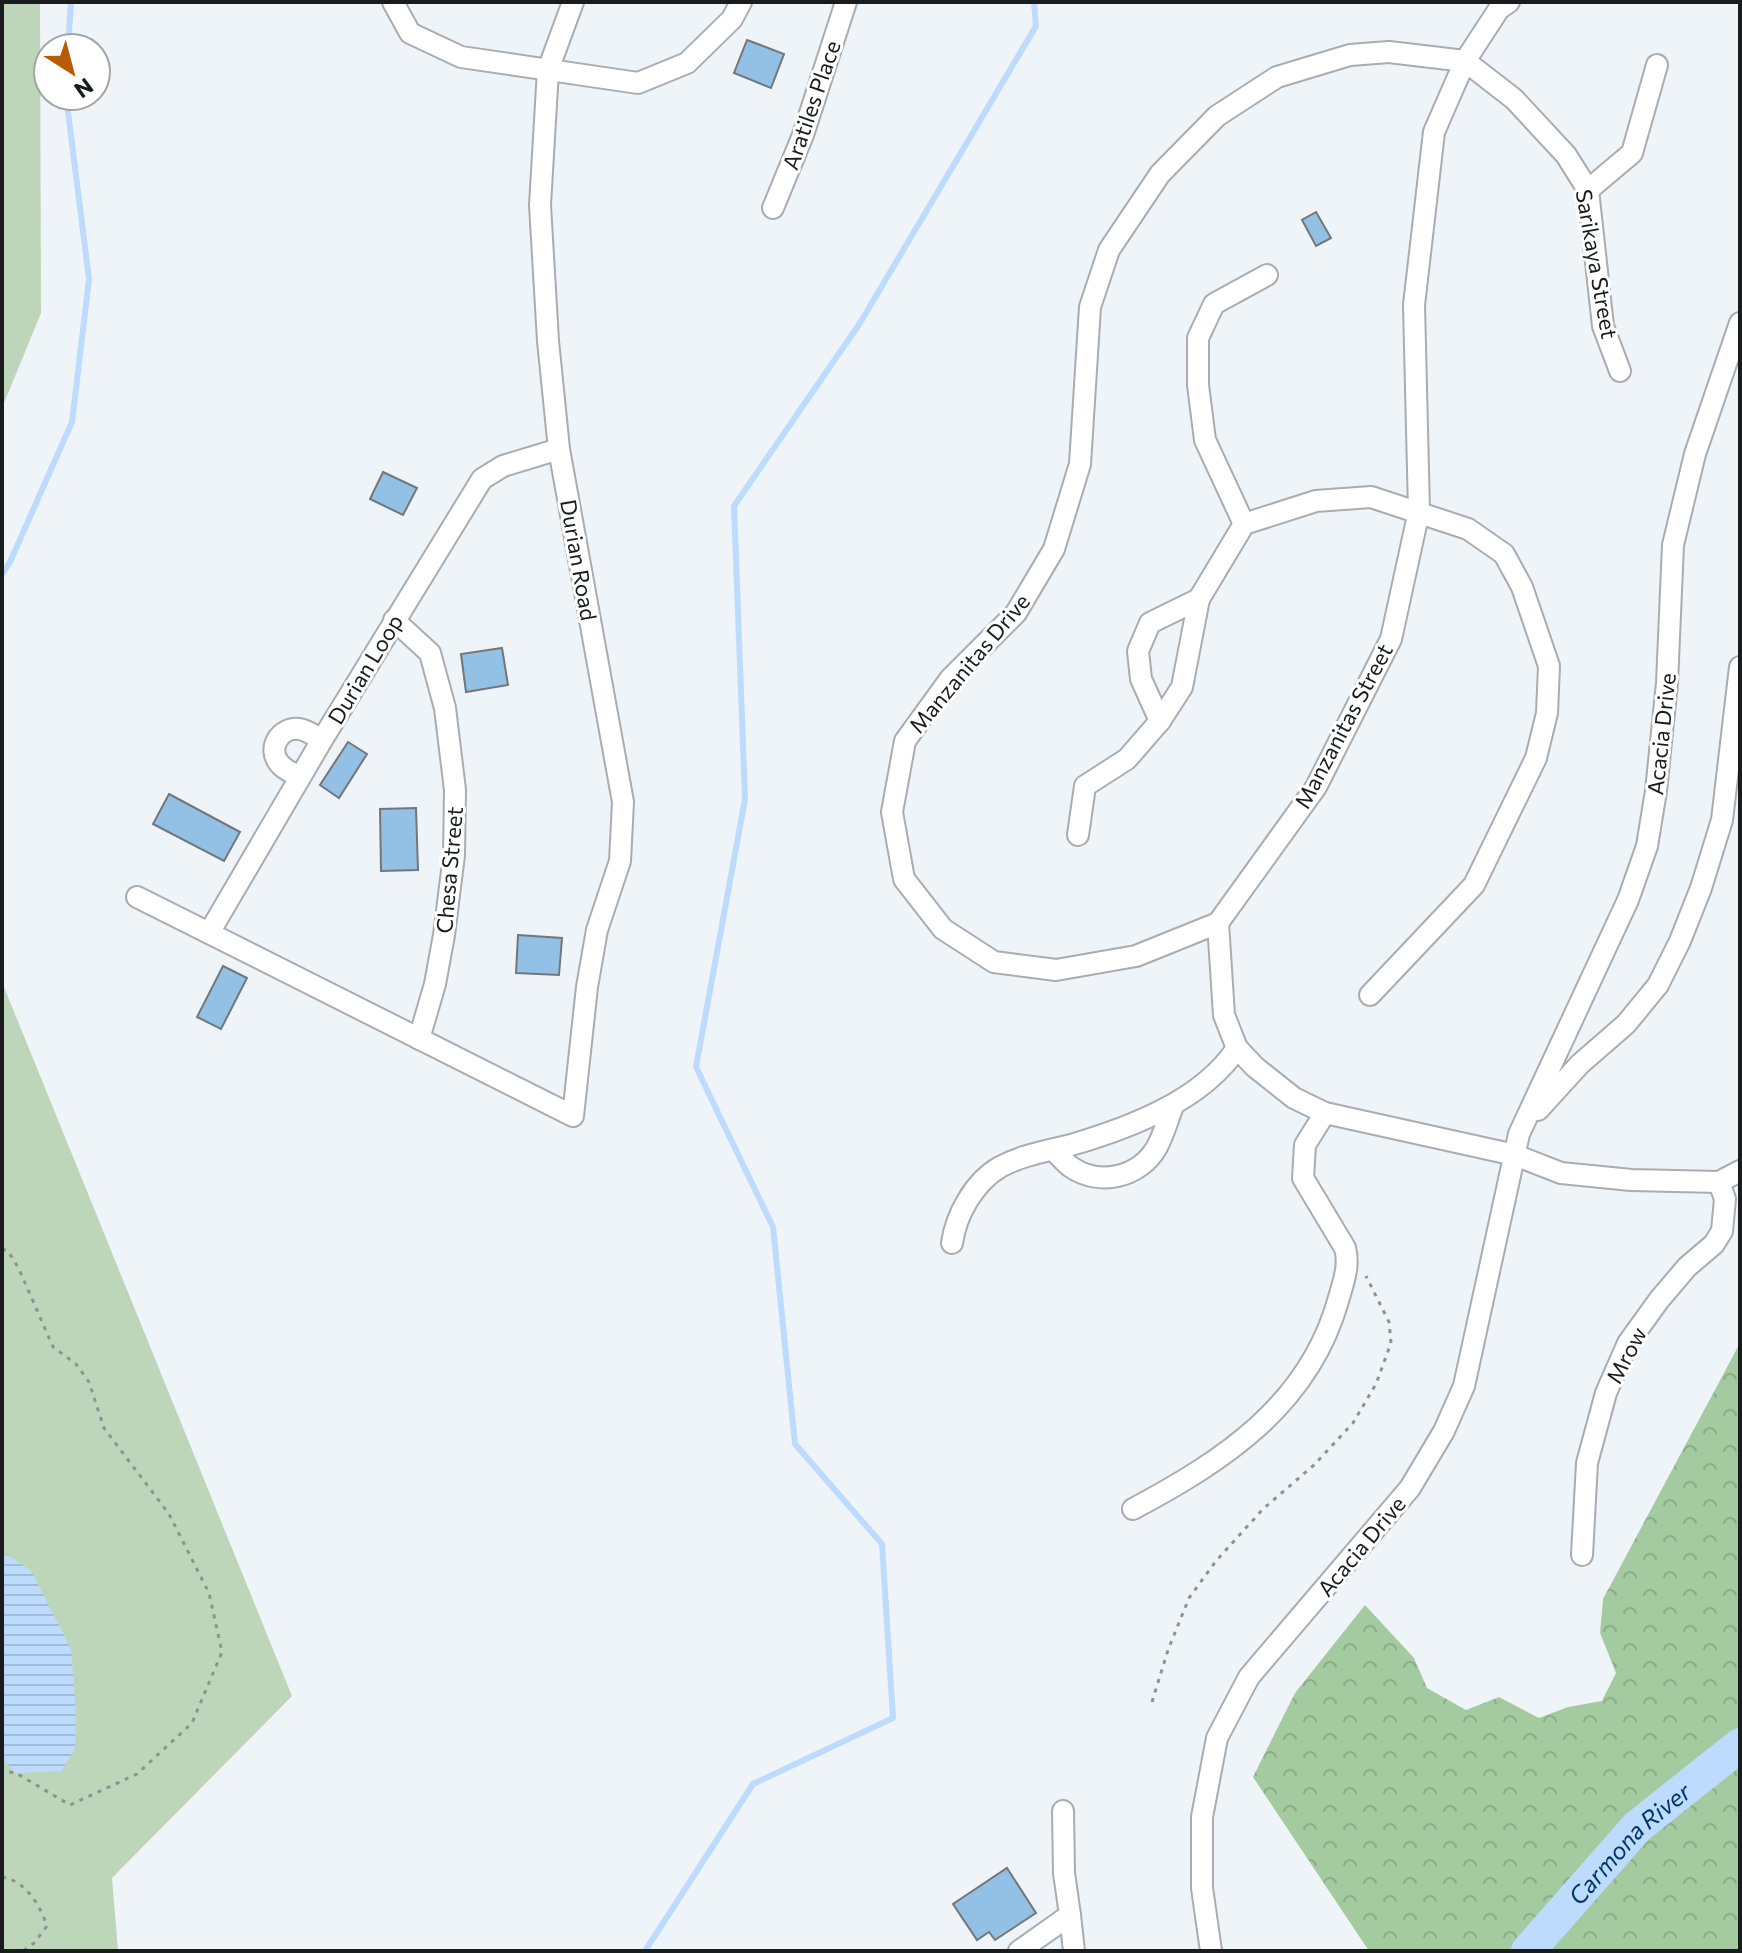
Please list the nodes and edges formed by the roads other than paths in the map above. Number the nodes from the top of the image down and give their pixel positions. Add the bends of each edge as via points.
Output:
1 (393, 2) edge
2 (573, 2) edge
3 (741, 2) edge
4 (846, 2) edge
5 (1509, 2) edge
6 (1465, 61) junction
7 (1657, 65) dead end
8 (548, 70) junction
9 (1588, 190) junction
10 (773, 208) dead end
11 (1267, 275) dead end
12 (1740, 323) edge
13 (1620, 371) dead end
14 (559, 449) junction
15 (1419, 511) junction
16 (1244, 524) junction
17 (1199, 599) junction
18 (394, 620) junction
19 (1740, 667) edge
20 (1160, 721) junction
21 (322, 740) junction
22 (300, 777) junction
23 (1078, 835) dead end
24 (137, 897) dead end
25 (1218, 923) junction
26 (209, 933) junction
27 (1370, 995) dead end
28 (419, 1039) junction
29 (1237, 1048) junction
30 (1173, 1106) junction
31 (1325, 1113) junction
32 (1522, 1128) junction
33 (1053, 1150) junction
34 (1515, 1155) junction
35 (1740, 1171) edge
36 (1719, 1182) junction
37 (952, 1243) dead end
38 (1133, 1509) dead end
39 (1582, 1555) dead end
40 (1063, 1811) dead end
41 (1070, 1915) junction
42 (1019, 1951) edge
43 (1074, 1951) edge
44 (1211, 1951) edge

1 - 8 street via 410,33 461,57
2 - 8 street, Durian Road
3 - 8 street via 732,19 687,63 638,83
4 - 10 street, Aratiles Place
5 - 6 street, Manzanitas Street
6 - 9 street, Sarikaya Street via 1514,99 1566,155
6 - 15 street, Manzanitas Street via 1434,132 1414,305
6 - 25 street, Manzanitas Drive via 1389,52 1350,55 1277,77 1217,116 1160,174 1109,250 1090,307 1080,464 1054,549 1016,613 950,679 905,741 892,812 904,879 943,929 994,962 1056,970 1136,956
7 - 9 street via 1632,153
8 - 14 street, Durian Road via 540,205
9 - 13 street, Sarikaya Street via 1603,326
11 - 16 street via 1214,304 1198,338 1205,440
12 - 32 street, Acacia Drive via 1695,454 1673,545 1667,683 1647,846 1628,900
14 - 18 street, Durian Loop via 503,466 482,479
14 - 28 street, Durian Road via 623,802 620,861 597,930 587,987 573,1116
15 - 16 street via 1371,497 1316,501
15 - 25 street, Manzanitas Street via 1391,639 1316,787
15 - 27 street via 1468,529 1504,554 1522,587 1549,666 1547,713 1536,758 1474,885
16 - 17 street
17 - 20 street via 1182,687
17 - 20 street via 1150,623 1138,651 1141,679
18 - 21 street, Durian Loop
18 - 28 street, Chesa Street via 430,653 445,708 455,790 444,935
19 - 32 street, Acacia Drive via 1722,820 1680,941 1658,985 1626,1024 1580,1064
20 - 23 street via 1127,759 1085,786
21 - 22 street, Durian Loop
21 - 22 street via 295,729 280,736 274,751 281,767
22 - 26 street, Durian Loop
24 - 26 street
25 - 29 street via 1224,1015
26 - 28 street
29 - 30 street via 1227,1063
29 - 31 street via 1294,1098
30 - 33 street
30 - 33 street via 1157,1148 1127,1175 1101,1178 1083,1173
31 - 34 street
31 - 38 street via 1305,1145 1303,1178 1349,1260 1331,1327 1264,1423 1189,1479
32 - 34 street, Acacia Drive
33 - 37 street via 998,1168 965,1204
34 - 36 street via 1561,1173
34 - 44 street, Acacia Drive via 1464,1386 1444,1431 1410,1488 1249,1677 1217,1738 1202,1817 1202,1888
35 - 36 street
36 - 39 street, Mrow via 1725,1199 1722,1231 1628,1343 1606,1393 1587,1463
40 - 41 street
41 - 42 street
41 - 43 street

